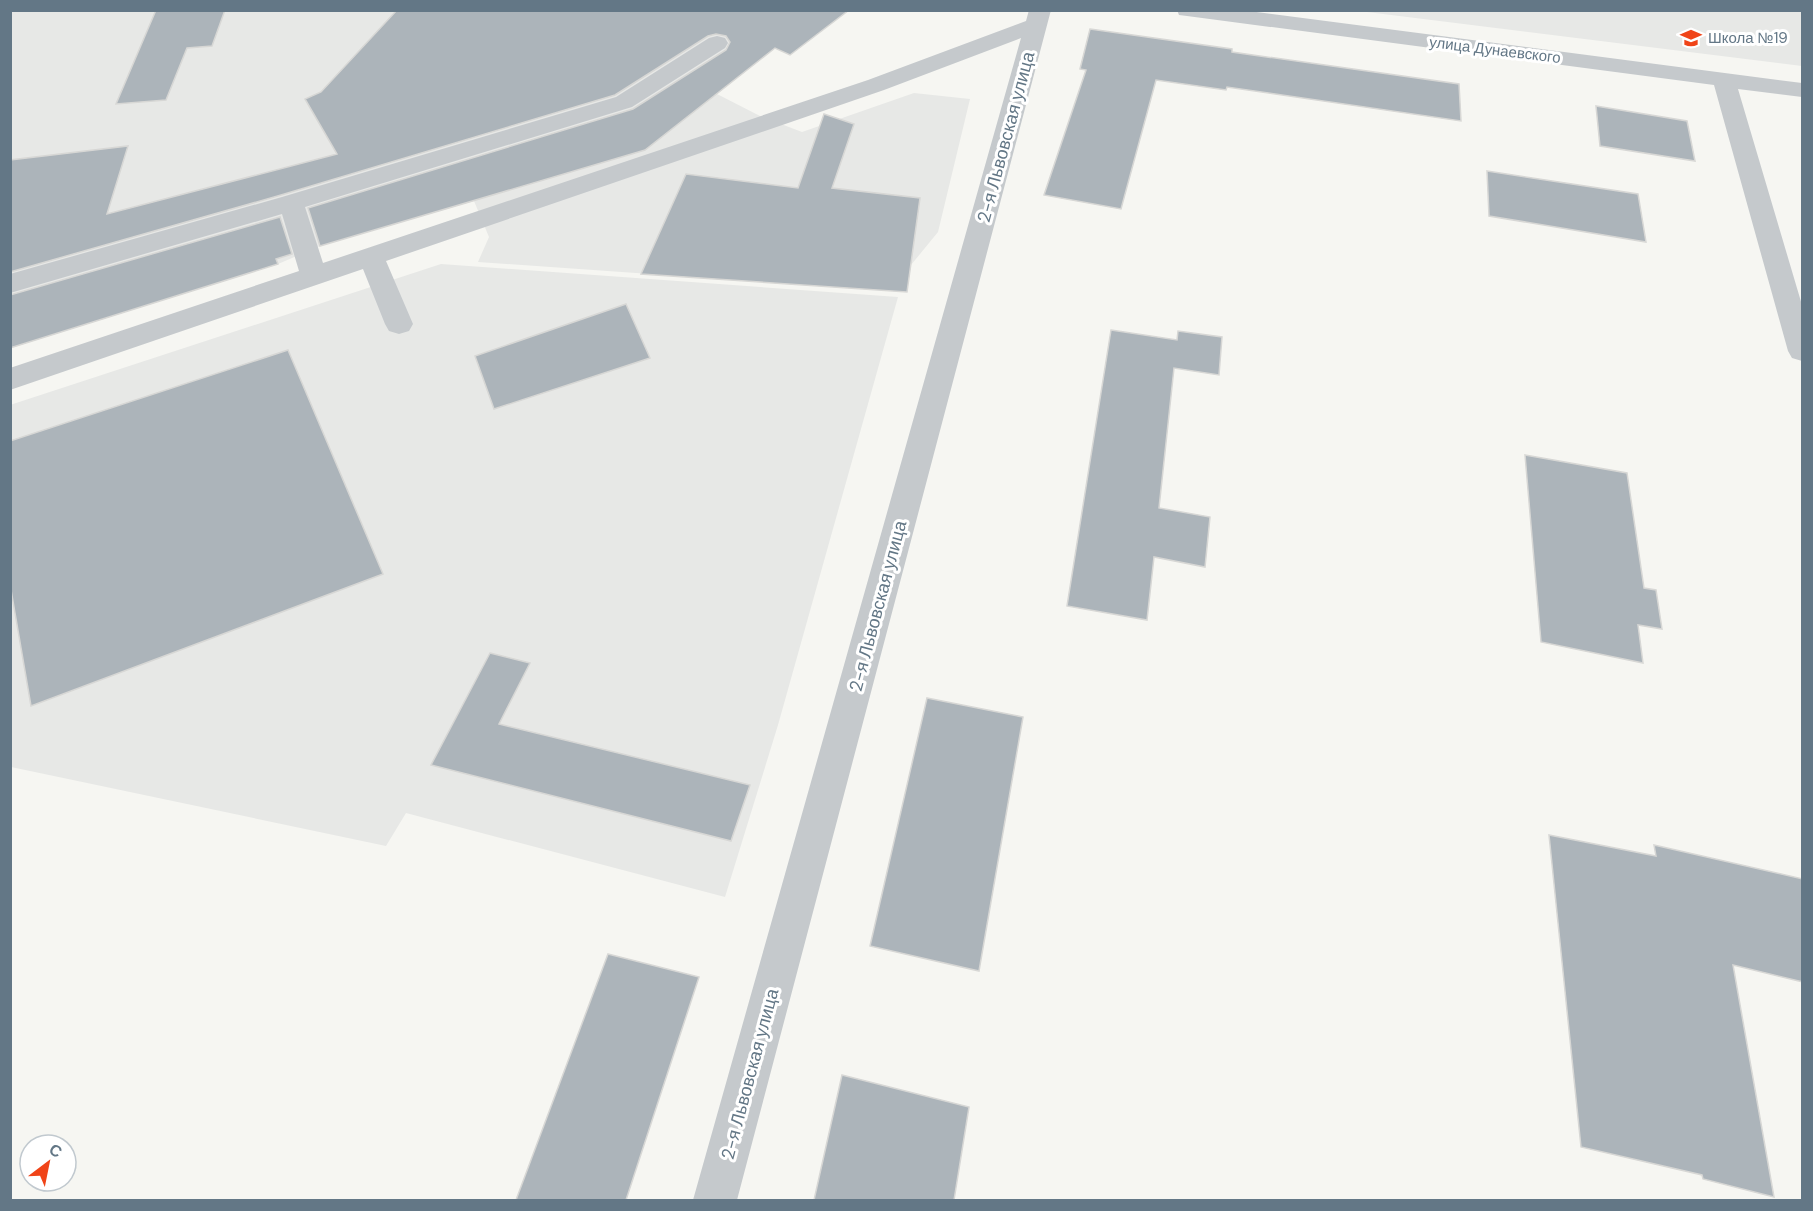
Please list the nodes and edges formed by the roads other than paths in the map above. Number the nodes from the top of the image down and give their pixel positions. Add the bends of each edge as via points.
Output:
1 (1187, 10) edge
2 (1038, 18) edge
3 (717, 43) dead end
4 (1725, 80) junction
5 (1803, 90) edge
6 (291, 203) junction
7 (370, 256) junction
8 (314, 276) junction
9 (10, 284) edge
10 (399, 324) dead end
11 (1803, 351) edge
12 (10, 379) edge
13 (715, 1200) edge

1 - 4 street, улица Дунаевского
2 - 7 street via 876,85
2 - 13 street, 2-я Львовская улица
3 - 6 street via 624,102
4 - 5 street, улица Дунаевского
4 - 11 street
6 - 8 street
6 - 9 street
7 - 8 street
7 - 10 street
8 - 12 street

